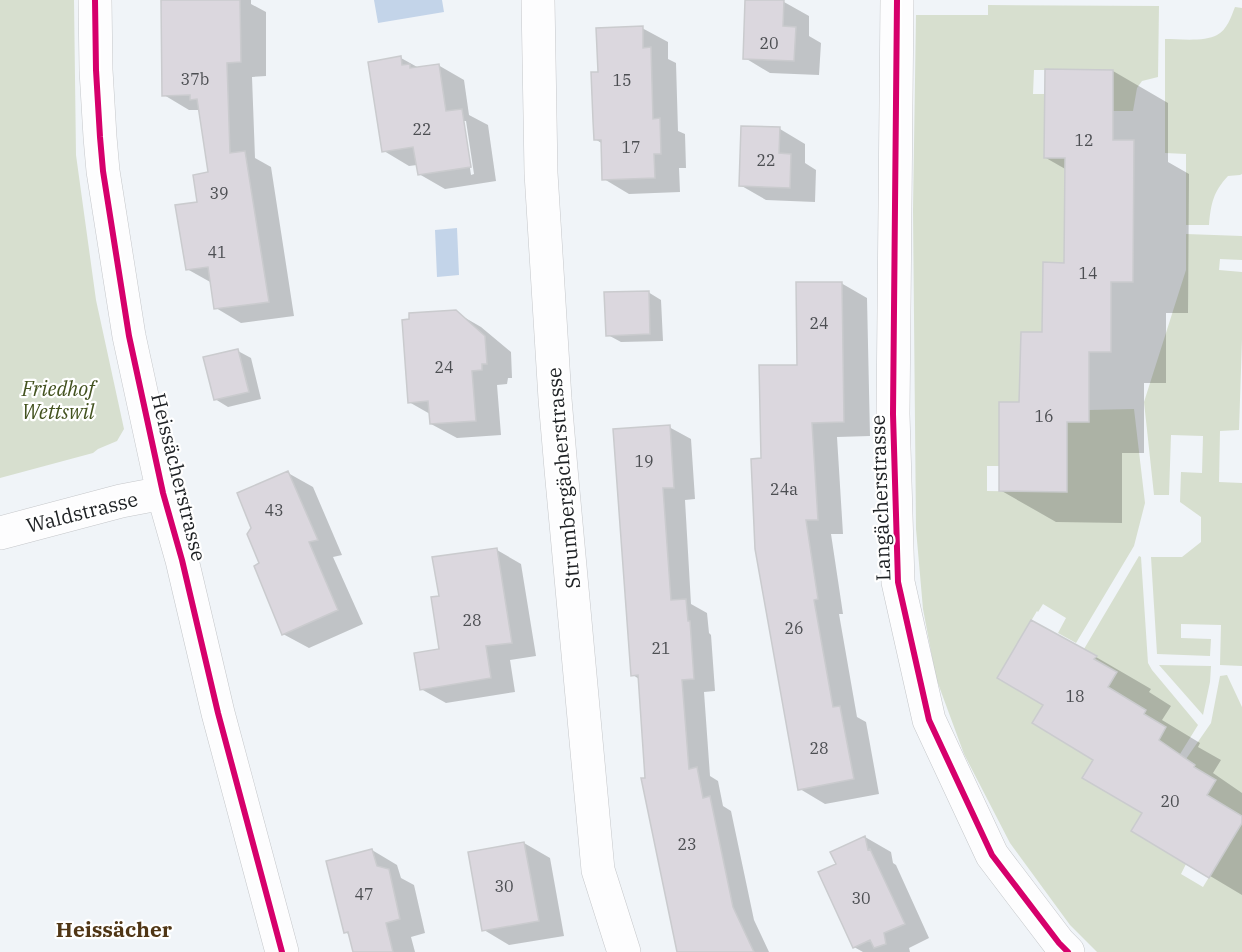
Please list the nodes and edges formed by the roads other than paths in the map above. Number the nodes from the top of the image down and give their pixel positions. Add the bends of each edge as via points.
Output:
1 (95, 0) edge
2 (538, 0) edge
3 (897, 0) edge
4 (163, 493) junction
5 (0, 533) edge
6 (282, 952) edge
7 (624, 952) edge
8 (1068, 952) edge

1 - 4 street, Heissächerstrasse via 103,171 129,336
2 - 7 street, Strumbergächerstrasse via 542,173 560,457 598,870
3 - 8 street, Langächerstrasse via 893,414 898,582 929,720 992,855
4 - 5 street, Waldstrasse
4 - 6 street, Heissächerstrasse

